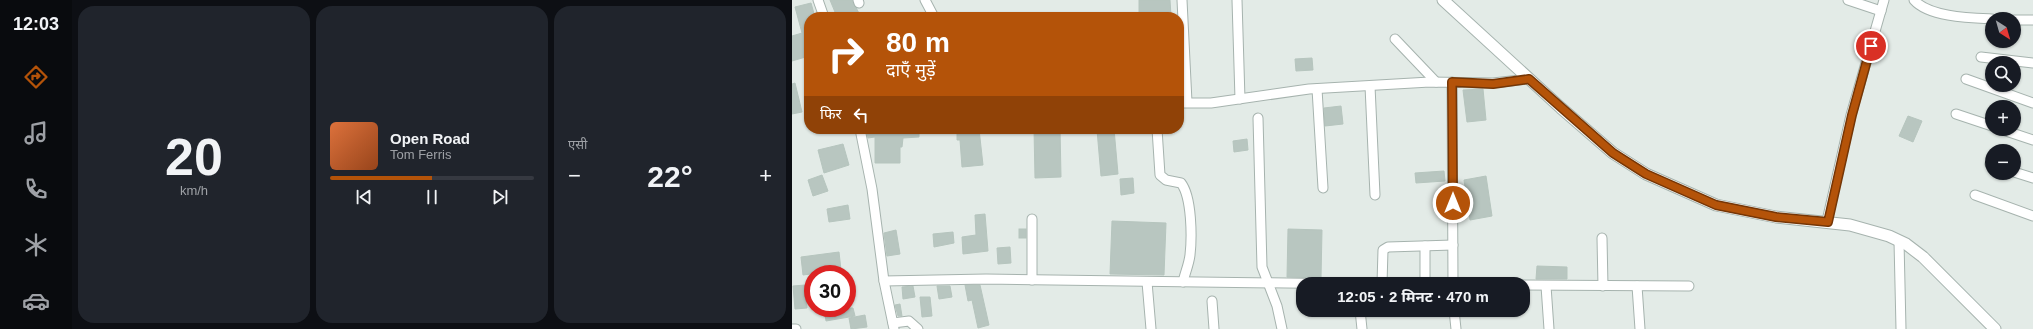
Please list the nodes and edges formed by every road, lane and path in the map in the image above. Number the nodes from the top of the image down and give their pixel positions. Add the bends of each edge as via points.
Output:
1 (818, 0) edge
2 (925, 0) edge
3 (1182, 0) edge
4 (1237, 0) edge
5 (1443, 0) edge
6 (1848, 0) edge
7 (1884, 0) edge
8 (1916, 1) edge
9 (1881, 11) junction
10 (822, 12) edge
11 (931, 12) edge
12 (1182, 12) edge
13 (1985, 18) edge
14 (2021, 20) edge
15 (2033, 20) edge
16 (1395, 39) dead end
17 (1981, 57) dead end
18 (2033, 63) edge
19 (1966, 78) dead end
20 (1529, 79) junction
21 (1436, 82) junction
22 (1452, 82) junction
23 (1370, 86) junction
24 (1317, 89) junction
25 (1240, 99) junction
26 (1184, 102) edge
27 (2033, 103) edge
28 (1956, 114) dead end
29 (1258, 118) dead end
30 (1985, 124) edge
31 (861, 134) edge
32 (1157, 134) edge
33 (2021, 136) edge
34 (2033, 140) edge
35 (2021, 174) edge
36 (2033, 178) edge
37 (1323, 188) dead end
38 (1374, 195) dead end
39 (1975, 195) dead end
40 (2033, 216) edge
41 (1032, 219) dead end
42 (1828, 222) junction
43 (1602, 238) dead end
44 (1899, 240) junction
45 (1453, 245) junction
46 (1425, 246) junction
47 (1382, 277) edge
48 (1425, 277) edge
49 (1452, 277) edge
50 (1032, 280) junction
51 (884, 281) junction
52 (1147, 282) junction
53 (1183, 282) junction
54 (1269, 283) junction
55 (1296, 283) edge
56 (1530, 286) edge
57 (1546, 286) junction
58 (1603, 286) junction
59 (1636, 286) junction
60 (1689, 286) dead end
61 (1212, 301) dead end
62 (1361, 317) edge
63 (1455, 317) edge
64 (893, 327) edge
65 (792, 329) edge
66 (796, 329) edge
67 (918, 329) edge
68 (1152, 329) edge
69 (1214, 329) edge
70 (1282, 329) edge
71 (1362, 329) edge
72 (1456, 329) edge
73 (1549, 329) edge
74 (1640, 329) edge
75 (1901, 329) edge
76 (1995, 329) edge

1 - 10 street
2 - 11 street
3 - 12 street
4 - 25 street
5 - 20 street
6 - 9 street
7 - 9 street
8 - 13 street via 1924,8 1945,14
9 - 42 street via 1855,102
14 - 15 street
16 - 21 street
17 - 18 street
19 - 27 street
20 - 22 street via 1493,84
20 - 42 street via 1613,153 1646,174 1716,205 1776,217
21 - 22 street
21 - 23 street
22 - 45 street
23 - 24 street
23 - 38 street
24 - 25 street
24 - 37 street
25 - 26 street via 1211,103
28 - 30 street
29 - 54 street via 1262,267
31 - 51 street via 872,189
32 - 53 street via 1160,175 1166,180 1182,183 1187,199 1190,250
33 - 34 street
35 - 36 street
39 - 40 street
41 - 50 street
42 - 44 street via 1850,225
43 - 58 street
44 - 75 street
44 - 76 street via 1923,257
45 - 46 street
45 - 49 street
46 - 47 street via 1385,248
46 - 48 street
50 - 51 street
50 - 52 street
51 - 64 street
52 - 53 street
52 - 68 street
53 - 54 street
54 - 55 street
54 - 70 street
56 - 57 street
57 - 58 street
57 - 73 street
58 - 59 street
59 - 60 street
59 - 74 street
61 - 69 street
62 - 71 street
63 - 72 street
64 - 67 street via 909,321
65 - 66 street

